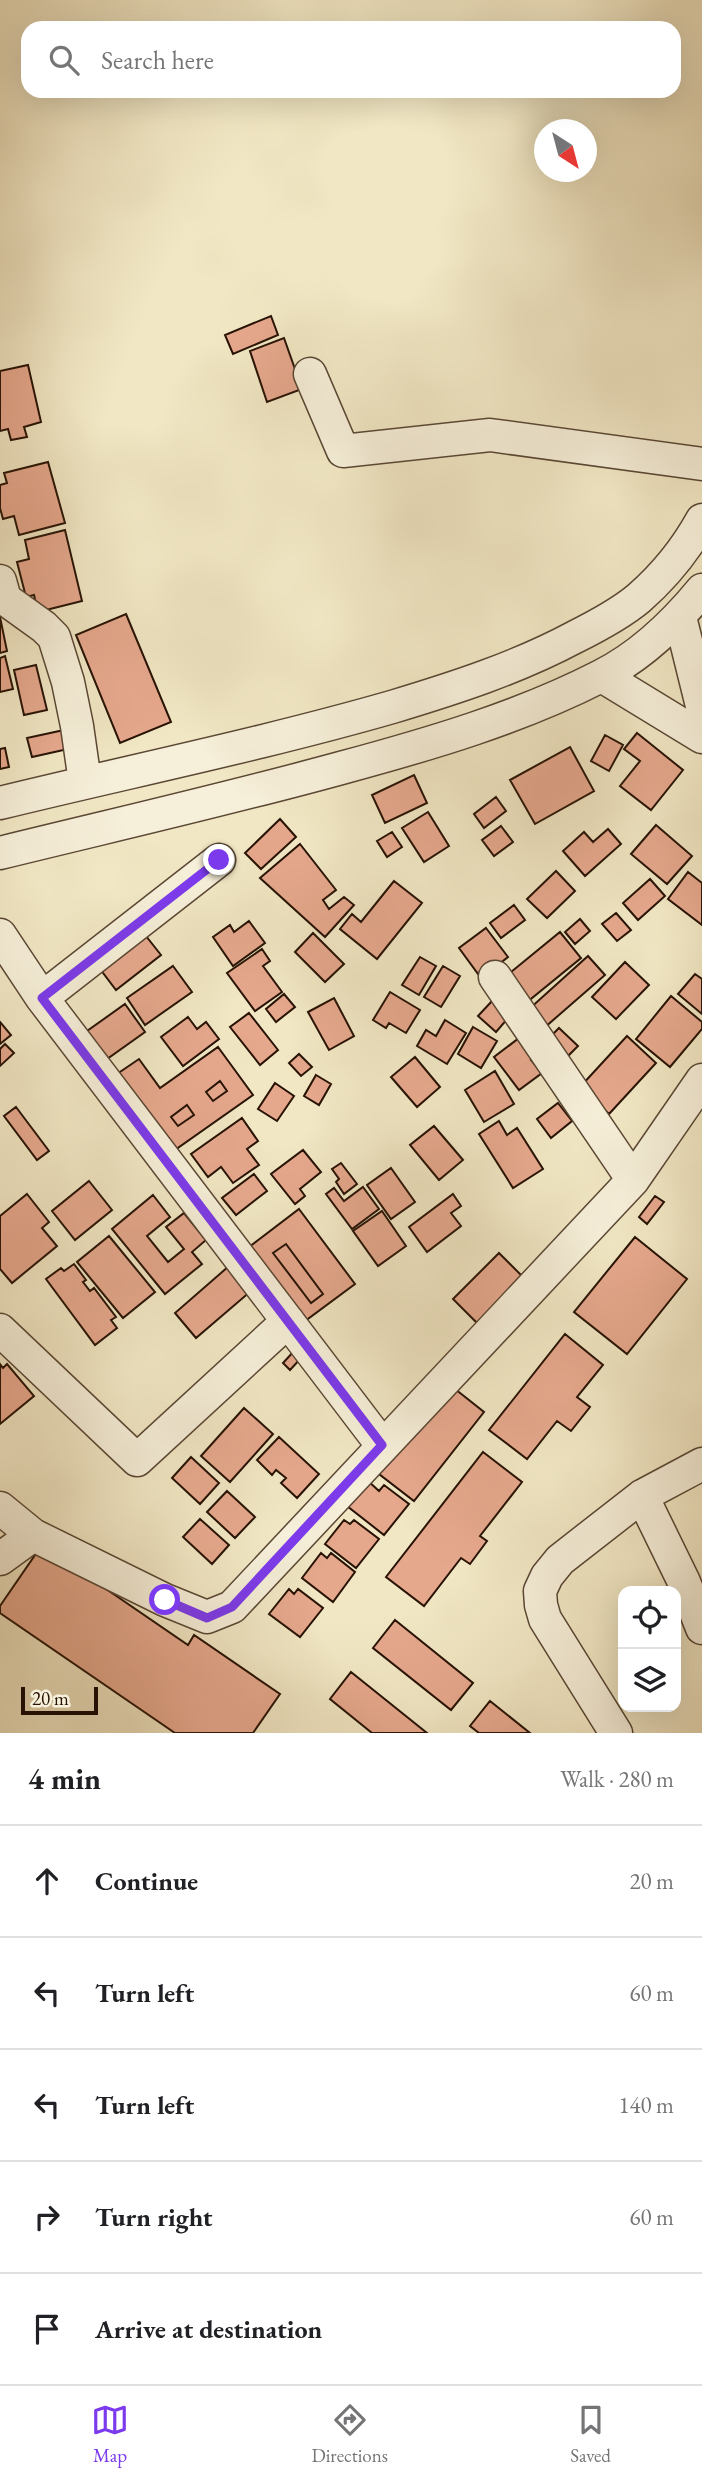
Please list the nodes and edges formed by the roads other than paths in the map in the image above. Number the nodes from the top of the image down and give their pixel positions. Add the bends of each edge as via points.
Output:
1 (310, 374) dead end
2 (702, 464) edge
3 (702, 520) edge
4 (0, 581) edge
5 (702, 590) edge
6 (680, 617) junction
7 (602, 676) junction
8 (702, 706) edge
9 (702, 737) edge
10 (85, 782) junction
11 (0, 803) edge
12 (0, 853) edge
13 (219, 860) dead end
14 (0, 935) edge
15 (495, 977) dead end
16 (42, 998) junction
17 (702, 1080) edge
18 (633, 1180) junction
19 (288, 1321) junction
20 (0, 1331) edge
21 (382, 1445) junction
22 (702, 1464) edge
23 (642, 1496) junction
24 (0, 1508) edge
25 (33, 1535) junction
26 (0, 1559) edge
27 (702, 1628) edge
28 (616, 1733) edge

1 - 2 street via 342,451 490,435
3 - 10 street via 668,569 638,598 601,624 501,672 306,731
4 - 10 street via 5,599 54,637 77,726
5 - 6 street
6 - 7 street
6 - 8 street
7 - 9 street
7 - 12 street via 497,722 414,748
10 - 11 street
13 - 16 street
14 - 16 street
15 - 18 street
16 - 19 street
17 - 18 street
18 - 21 street
19 - 20 street via 137,1460
19 - 21 street
21 - 25 street via 232,1607 207,1618
22 - 23 street
23 - 27 street
23 - 28 street via 560,1560 540,1591 545,1619
24 - 25 street
25 - 26 street

